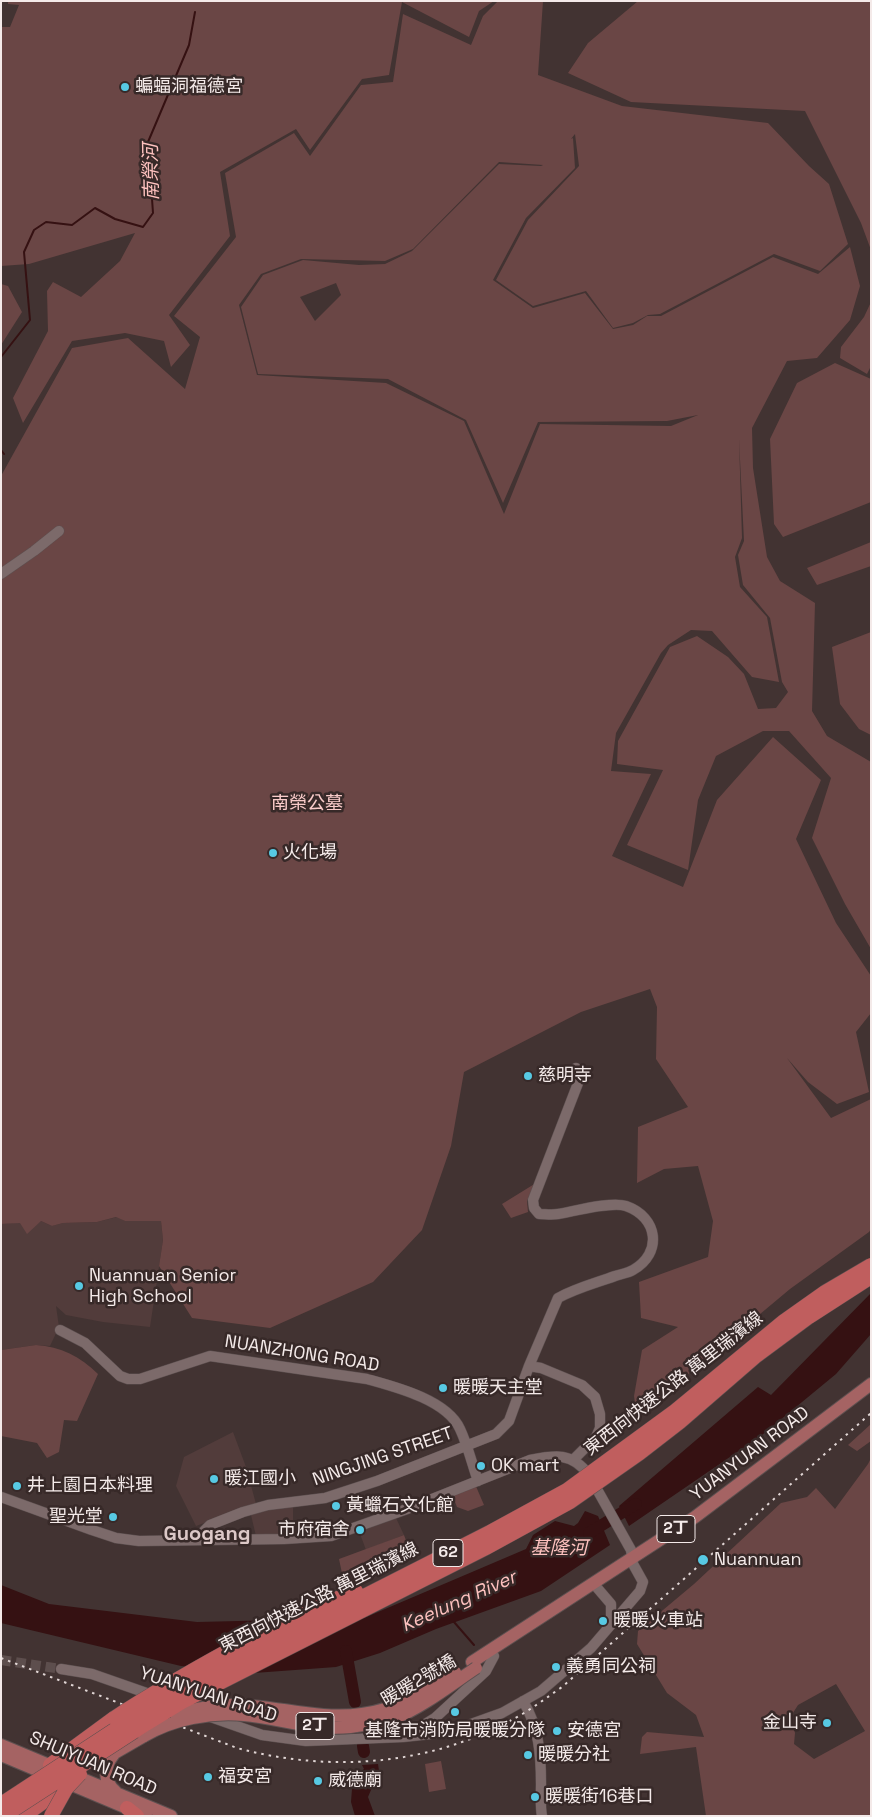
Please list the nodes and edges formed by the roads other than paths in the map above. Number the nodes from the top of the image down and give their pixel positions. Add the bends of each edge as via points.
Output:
1 (59, 531) dead end
2 (1, 574) edge
3 (576, 1068) dead end
4 (871, 1261) edge
5 (871, 1265) edge
6 (871, 1277) edge
7 (60, 1330) dead end
8 (529, 1366) junction
9 (871, 1384) edge
10 (871, 1393) edge
11 (465, 1445) junction
12 (573, 1460) junction
13 (478, 1481) junction
14 (592, 1482) junction
15 (1, 1497) edge
16 (200, 1540) junction
17 (632, 1557) junction
18 (389, 1582) junction
19 (595, 1585) junction
20 (604, 1631) junction
21 (494, 1656) junction
22 (474, 1665) junction
23 (61, 1669) tunnel mouth
24 (523, 1702) junction
25 (144, 1729) junction
26 (403, 1737) junction
27 (1, 1745) edge
28 (122, 1748) junction
29 (1, 1755) edge
30 (44, 1768) junction
31 (70, 1779) junction
32 (120, 1794) junction
33 (1, 1796) edge
34 (1, 1804) edge
35 (132, 1812) edge
36 (4, 1816) edge
37 (13, 1816) edge
38 (24, 1816) edge
39 (51, 1816) edge
40 (146, 1816) edge
41 (171, 1816) edge
42 (542, 1816) edge

1 - 2 street
3 - 8 street, NINGJING STREET via 580,1078 533,1200 534,1208 539,1214 556,1214 626,1205 647,1219 654,1242 645,1260 634,1270 558,1298
4 - 14 street
5 - 18 highway, 東西向快速公路 萬里瑞濱線 / 62, bridge via 784,1321 675,1411 567,1490
6 - 25 highway, 東西向快速公路 萬里瑞濱線 / 62, bridge via 793,1328 680,1422 570,1502 222,1681
7 - 11 street, NUANZHONG ROAD via 85,1343 120,1376 128,1379 140,1379 210,1356 387,1384 442,1409 460,1428
8 - 11 street, NINGJING STREET via 509,1421 496,1434
8 - 12 street via 582,1385 595,1397 600,1428 596,1437
9 - 17 main road, YUANYUAN ROAD / 2丁 via 695,1517
10 - 17 main road, YUANYUAN ROAD / 2丁 via 698,1523
11 - 13 street, NUANZHONG ROAD
11 - 16 street, NINGJING STREET via 325,1498 268,1505 243,1512 210,1525
12 - 13 street via 558,1456 530,1460
12 - 14 street
13 - 16 street via 331,1536
14 - 17 street
15 - 16 street via 116,1538
17 - 19 main road, YUANYUAN ROAD / 2丁
17 - 20 street via 642,1586
18 - 30 highway, bridge via 327,1602 185,1674 114,1718
18 - 34 highway, 東西向快速公路 萬里瑞濱線 / 62, bridge via 197,1681 120,1726
19 - 20 street via 611,1604 611,1617
19 - 21 main road, YUANYUAN ROAD / 2丁
19 - 22 main road, YUANYUAN ROAD / 2丁
20 - 24 street via 574,1665
21 - 22 main road, YUANYUAN ROAD / 2丁
21 - 26 street, YUANYUAN ROAD via 486,1671 436,1718
22 - 25 main road, 暖暖2號橋 / 2丁, bridge via 396,1705 361,1714 324,1716 225,1705 168,1716
23 - 26 street, YUANYUAN ROAD via 92,1674 262,1735 306,1740
24 - 26 street via 450,1732
24 - 42 street via 532,1717 541,1760
25 - 28 main road, 2丁
25 - 30 main road, 2丁
25 - 36 highway, 東西向快速公路 萬里瑞濱線 / 62, bridge
25 - 39 highway, bridge via 80,1773 66,1789
27 - 30 main road, SHUIYUAN ROAD
28 - 31 main road, 2丁
28 - 32 main road via 110,1759 106,1770 110,1787
29 - 30 main road, SHUIYUAN ROAD
30 - 31 main road, SHUIYUAN ROAD
30 - 33 highway
31 - 32 main road, SHUIYUAN ROAD
31 - 35 main road, SHUIYUAN ROAD
31 - 37 highway
31 - 38 highway
32 - 41 main road, SHUIYUAN ROAD
35 - 40 main road, SHUIYUAN ROAD

